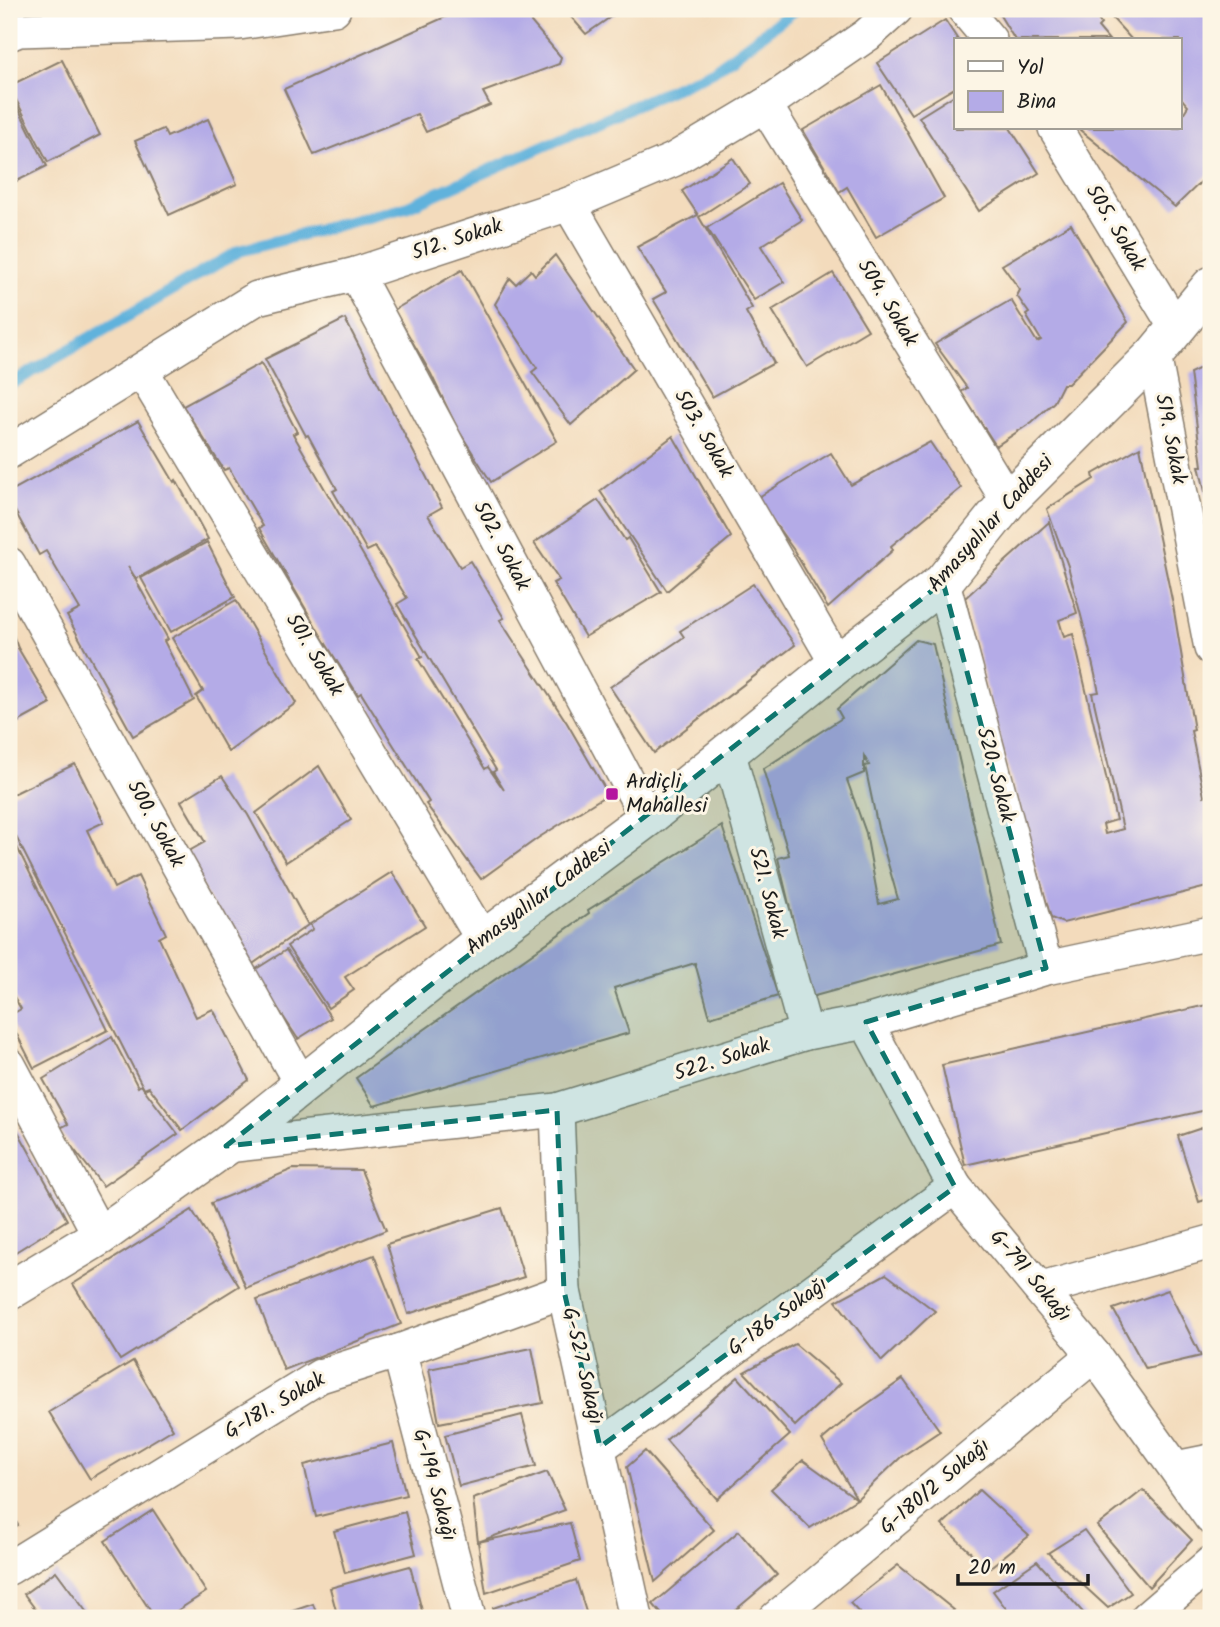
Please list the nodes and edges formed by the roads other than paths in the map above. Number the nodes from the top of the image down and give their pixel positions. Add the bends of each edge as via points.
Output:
1 (334, 9) edge
2 (896, 9) edge
3 (964, 9) edge
4 (12, 30) edge
5 (988, 38) edge
6 (765, 105) junction
7 (1056, 130) edge
8 (569, 204) junction
9 (356, 274) junction
10 (1211, 286) edge
11 (1165, 341) junction
12 (142, 371) junction
13 (9, 452) edge
14 (1008, 501) junction
15 (9, 564) edge
16 (943, 582) junction
17 (1211, 648) edge
18 (837, 664) junction
19 (729, 754) junction
20 (648, 818) junction
21 (1211, 933) edge
22 (483, 940) junction
23 (1046, 968) junction
24 (866, 1022) junction
25 (806, 1033) junction
26 (9, 1065) edge
27 (301, 1084) junction
28 (17, 1098) edge
29 (557, 1110) junction
30 (226, 1146) junction
31 (956, 1187) junction
32 (100, 1236) junction
33 (1211, 1242) edge
34 (1042, 1289) junction
35 (9, 1291) edge
36 (564, 1291) junction
37 (399, 1351) junction
38 (1094, 1355) junction
39 (600, 1447) junction
40 (1211, 1461) edge
41 (1176, 1468) junction
42 (1211, 1518) edge
43 (1211, 1563) edge
44 (9, 1568) edge
45 (469, 1618) edge
46 (636, 1618) edge
47 (776, 1618) edge
48 (1147, 1618) edge

1 - 4 street via 239,23
2 - 6 street, 512. Sokak via 867,35
3 - 5 street
6 - 8 street, 512. Sokak via 673,160
6 - 14 street, 504. Sokak
7 - 11 street, 505. Sokak
8 - 9 street, 512. Sokak
8 - 18 street, 503. Sokak
9 - 12 street, 512. Sokak via 257,298
9 - 20 street, 502. Sokak
10 - 11 main road, Amasyalılar Caddesi
11 - 14 main road, Amasyalılar Caddesi
11 - 17 street, 519. Sokak
12 - 13 street, 512. Sokak
12 - 22 street, 501. Sokak
14 - 16 main road, Amasyalılar Caddesi
15 - 27 street, 500. Sokak
16 - 18 main road, Amasyalılar Caddesi
16 - 23 street, 520. Sokak
18 - 19 main road, Amasyalılar Caddesi
19 - 20 main road, Amasyalılar Caddesi
19 - 25 street, 521. Sokak
20 - 22 main road, Amasyalılar Caddesi
21 - 23 street, 522. Sokak
22 - 27 main road, Amasyalılar Caddesi
23 - 24 street, 522. Sokak
24 - 25 street, 522. Sokak
24 - 31 street, G-791 Sokağı
25 - 29 street, 522. Sokak
26 - 28 street
27 - 30 main road, Amasyalılar Caddesi
28 - 32 street
29 - 30 street, 522. Sokak
29 - 36 street, G-527 Sokağı
30 - 32 main road, Amasyalılar Caddesi
31 - 34 street, G-791 Sokağı
31 - 39 street, G-186 Sokağı
32 - 35 main road, Amasyalılar Caddesi
33 - 34 street
34 - 38 street, G-791 Sokağı
36 - 37 street, G-181. Sokak
36 - 39 street, G-527 Sokağı
37 - 44 street, G-181. Sokak via 320,1376
37 - 45 street, G-194 Sokağı
38 - 41 street, G-791 Sokağı
38 - 47 street, G-180/2 Sokağı
39 - 46 street, G-527 Sokağı
40 - 41 street
41 - 42 street, G-791 Sokağı
43 - 48 street

